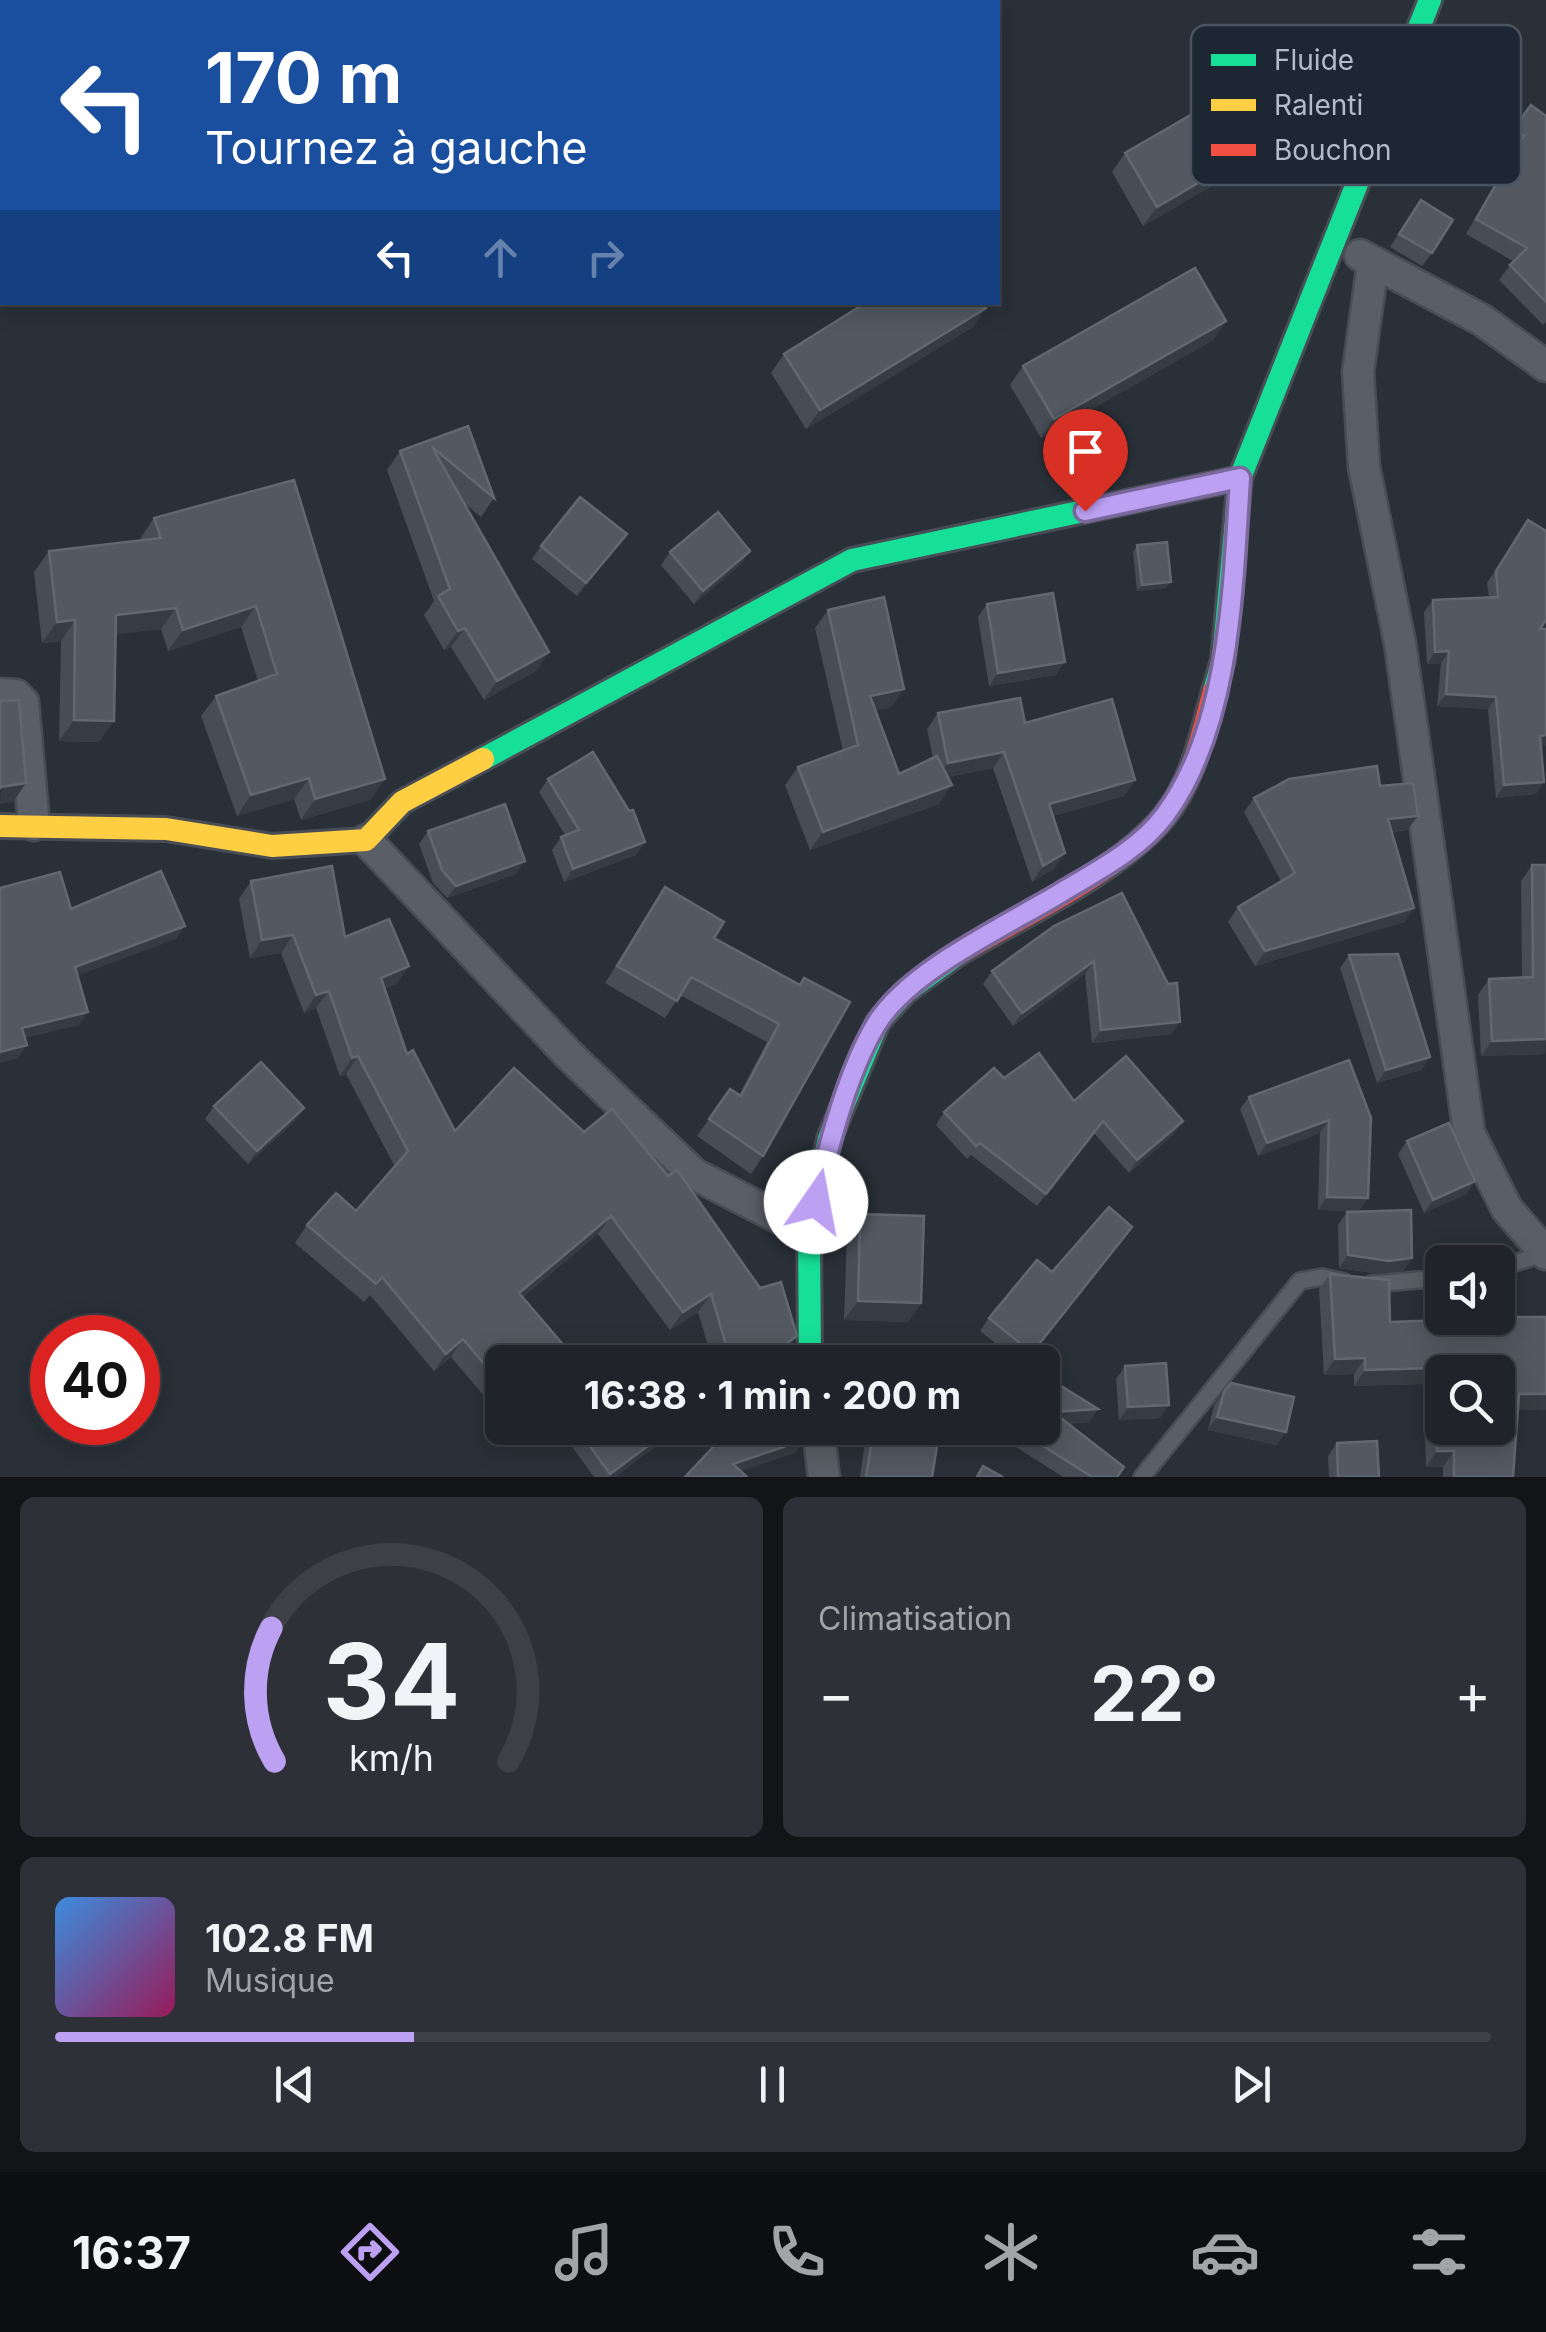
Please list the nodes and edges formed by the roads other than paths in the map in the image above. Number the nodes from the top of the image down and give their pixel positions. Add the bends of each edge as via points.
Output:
1 (1430, 0) edge
2 (1420, 25) edge
3 (1358, 185) edge
4 (1337, 240) junction
5 (1373, 263) junction
6 (1546, 366) edge
7 (1240, 478) junction
8 (0, 694) edge
9 (34, 825) junction
10 (0, 826) edge
11 (366, 840) junction
12 (810, 1233) junction
13 (1545, 1253) edge
14 (1515, 1263) edge
15 (1425, 1280) edge
16 (810, 1345) edge
17 (820, 1445) edge
18 (824, 1477) edge
19 (1142, 1477) edge

1 - 2 street
3 - 4 street
4 - 5 street
4 - 7 street
5 - 6 street via 1482,320
5 - 13 street via 1358,372 1364,467 1400,642 1470,1133 1508,1209
7 - 11 street via 852,560 402,802
7 - 12 street via 1223,660 1187,777 1164,817 1118,858 955,956 905,992 878,1022 830,1139
8 - 9 street via 16,694 23,702
9 - 10 street
9 - 11 street via 166,830 272,846
11 - 12 street via 569,1055 694,1174
12 - 16 street
13 - 14 lane
15 - 19 lane via 1300,1281
17 - 18 street

